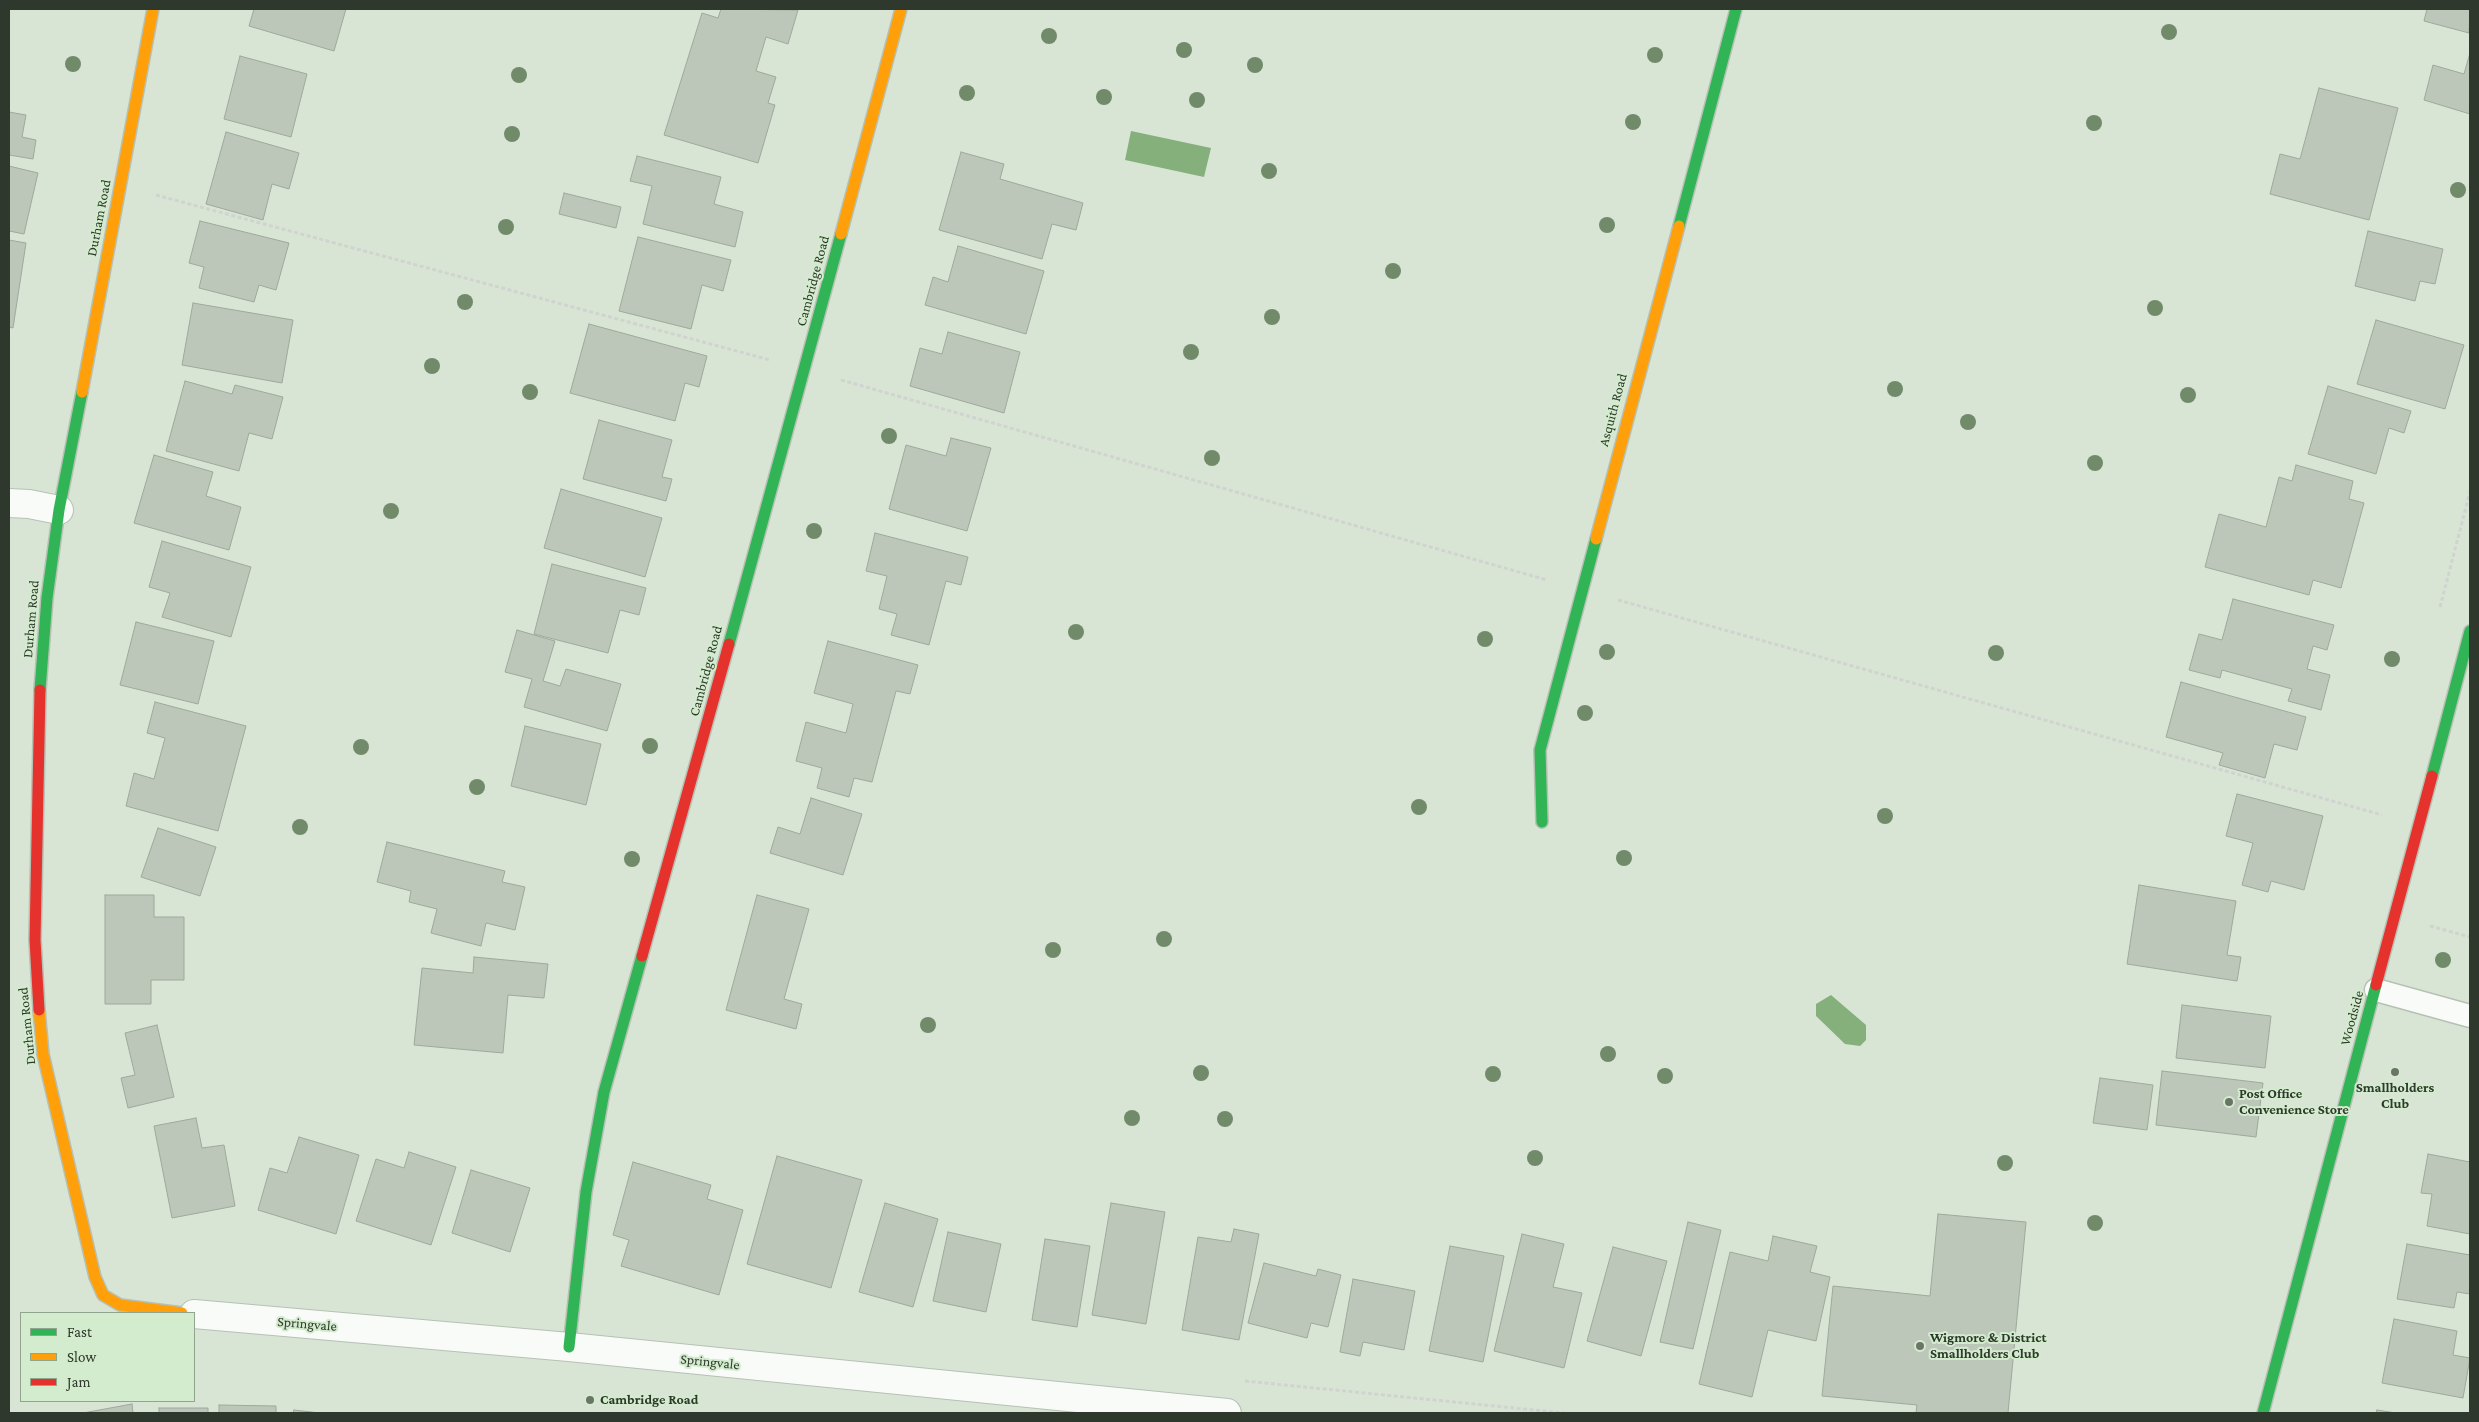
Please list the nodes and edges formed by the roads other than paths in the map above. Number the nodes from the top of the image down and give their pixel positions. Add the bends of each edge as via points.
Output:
1 (152, 9) edge
2 (901, 9) edge
3 (1736, 9) edge
4 (9, 503) edge
5 (59, 510) junction
6 (2470, 631) edge
7 (2462, 693) edge
8 (1542, 822) dead end
9 (2376, 990) junction
10 (2470, 1016) edge
11 (174, 1312) edge
12 (195, 1314) edge
13 (569, 1347) junction
14 (1227, 1413) edge
15 (2263, 1413) edge

1 - 5 street, Durham Road
2 - 13 street, Cambridge Road via 805,370 604,1092 586,1192
3 - 8 street, Asquith Road via 1540,750
4 - 5 street
5 - 11 street, Durham Road via 47,598 40,693 35,940 38,1016 85,1236 103,1295 120,1305
6 - 7 street, Woodside
7 - 9 street, Woodside
9 - 10 lane
9 - 15 street, Woodside
12 - 13 street, Springvale
13 - 14 street, Springvale

